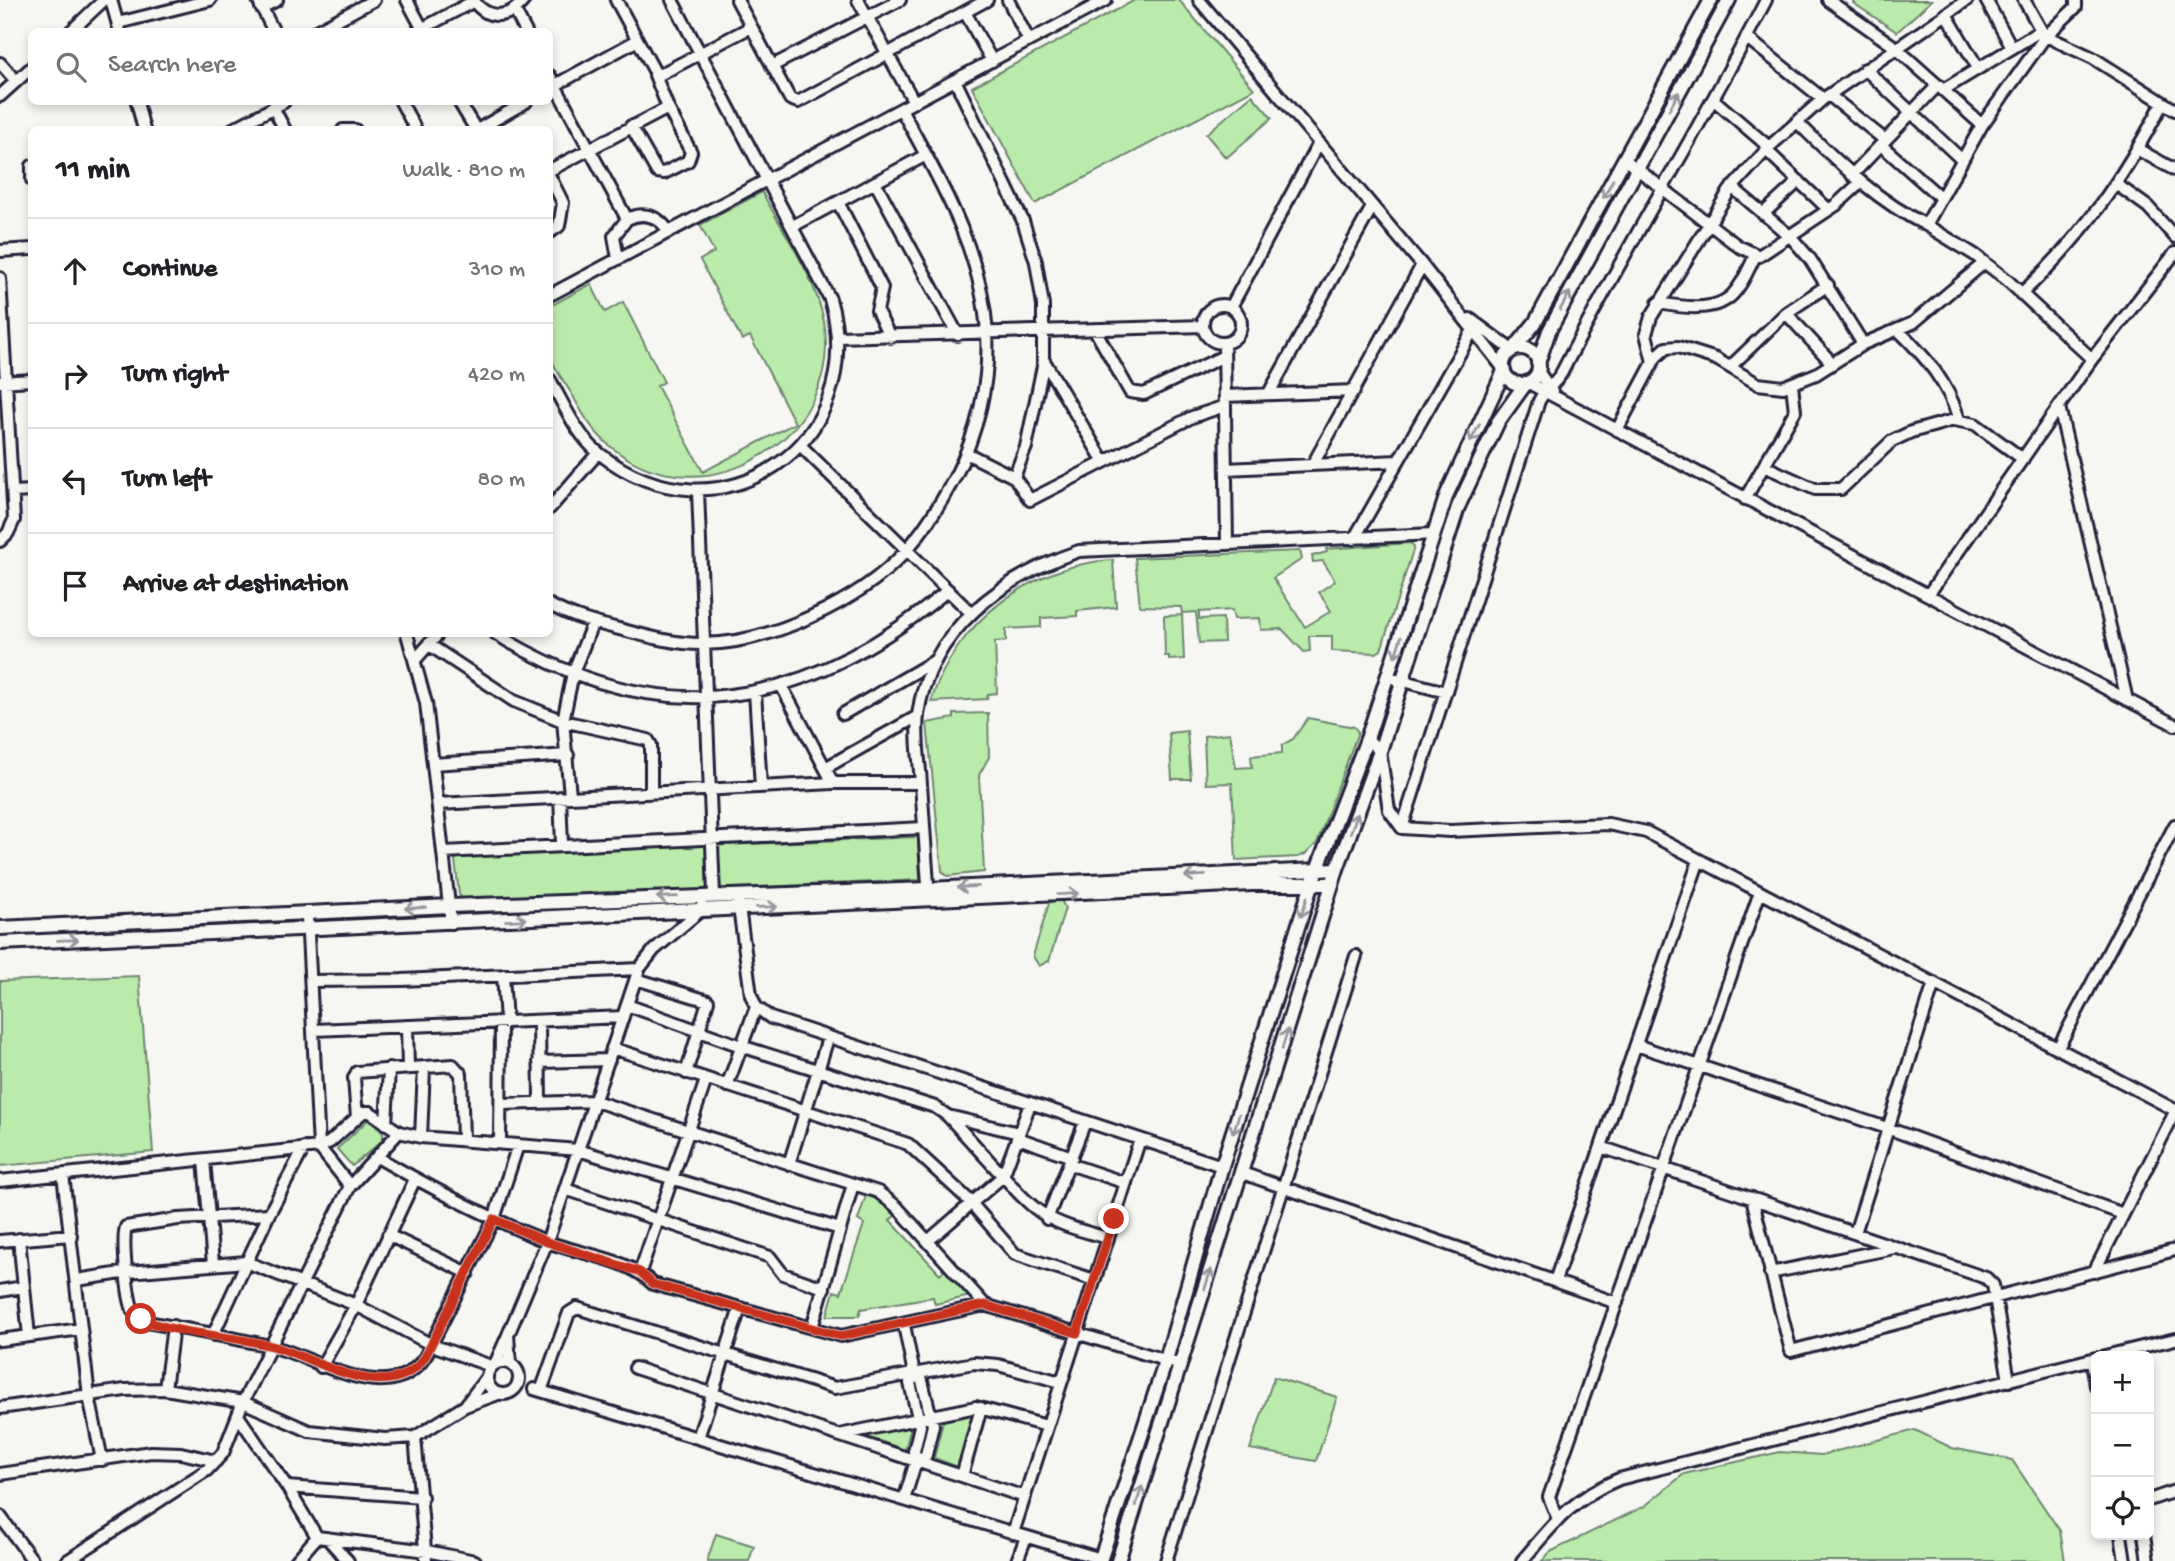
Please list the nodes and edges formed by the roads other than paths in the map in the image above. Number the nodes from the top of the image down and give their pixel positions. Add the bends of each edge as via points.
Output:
1 (104, 0) edge
2 (111, 0) edge
3 (210, 0) edge
4 (277, 0) edge
5 (374, 0) edge
6 (407, 0) edge
7 (524, 0) edge
8 (616, 0) edge
9 (671, 0) edge
10 (737, 0) edge
11 (858, 0) edge
12 (900, 0) edge
13 (987, 0) edge
14 (1008, 0) edge
15 (1106, 0) edge
16 (1199, 0) edge
17 (1711, 0) edge
18 (1729, 0) edge
19 (1766, 0) edge
20 (1828, 0) edge
21 (1967, 0) edge
22 (1986, 0) edge
23 (2024, 0) edge
24 (2076, 0) edge
25 (474, 1) edge
26 (260, 4) edge
27 (359, 4) edge
28 (167, 5) edge
29 (515, 11) junction
30 (965, 12) junction
31 (1945, 13) junction
32 (867, 17) junction
33 (119, 27) edge
34 (751, 27) junction
35 (74, 28) edge
36 (272, 28) edge
37 (320, 28) edge
38 (418, 28) edge
39 (423, 28) edge
40 (524, 28) edge
41 (2044, 35) junction
42 (1747, 38) junction
43 (636, 41) junction
44 (1030, 41) junction
45 (1895, 47) junction
46 (2012, 48) junction
47 (887, 53) junction
48 (700, 54) junction
49 (992, 61) junction
50 (0, 63) edge
51 (772, 66) junction
52 (1978, 68) junction
53 (1865, 69) junction
54 (28, 70) edge
55 (655, 75) junction
56 (955, 80) junction
57 (16, 81) junction
58 (553, 82) edge
59 (553, 86) edge
60 (1940, 88) junction
61 (0, 96) edge
62 (1826, 97) junction
63 (1714, 100) junction
64 (914, 102) junction
65 (2162, 104) junction
66 (138, 105) edge
67 (277, 105) edge
68 (403, 105) edge
69 (461, 105) edge
70 (512, 105) edge
71 (273, 107) junction
72 (668, 108) junction
73 (901, 109) junction
74 (2175, 110) edge
75 (1910, 114) junction
76 (1798, 123) junction
77 (1982, 125) junction
78 (143, 126) edge
79 (238, 126) edge
80 (283, 126) edge
81 (414, 126) edge
82 (474, 126) edge
83 (482, 126) edge
84 (631, 126) junction
85 (1883, 142) junction
86 (1318, 144) junction
87 (588, 147) junction
88 (1767, 148) junction
89 (2137, 149) junction
90 (926, 155) junction
91 (1624, 159) junction
92 (1962, 160) junction
93 (553, 168) edge
94 (1638, 168) junction
95 (2175, 170) edge
96 (1856, 179) junction
97 (767, 180) junction
98 (1799, 181) junction
99 (875, 182) junction
100 (553, 184) edge
101 (2116, 184) junction
102 (1732, 187) junction
103 (1664, 189) junction
104 (1941, 198) junction
105 (838, 202) junction
106 (1372, 207) junction
107 (1829, 210) junction
108 (1763, 214) junction
109 (627, 219) junction
110 (1709, 223) junction
111 (1926, 225) junction
112 (793, 226) junction
113 (553, 230) edge
114 (669, 232) junction
115 (1791, 237) junction
116 (2175, 237) edge
117 (28, 249) edge
118 (0, 251) edge
119 (2175, 253) edge
120 (1755, 256) junction
121 (618, 259) junction
122 (1984, 262) junction
123 (1422, 265) junction
124 (0, 278) edge
125 (1828, 285) junction
126 (553, 293) edge
127 (2021, 293) junction
128 (1658, 303) junction
129 (1454, 305) junction
130 (1231, 307) junction
131 (1786, 313) junction
132 (1535, 323) junction
133 (1203, 326) junction
134 (1095, 330) junction
135 (1473, 330) junction
136 (1898, 330) junction
137 (1043, 331) junction
138 (1549, 331) junction
139 (988, 334) junction
140 (958, 335) junction
141 (838, 337) junction
142 (890, 337) junction
143 (1224, 343) junction
144 (1863, 344) junction
145 (1513, 350) junction
146 (1224, 356) junction
147 (1043, 359) junction
148 (2092, 359) junction
149 (1653, 362) junction
150 (1832, 363) junction
151 (1538, 367) junction
152 (1730, 367) junction
153 (1503, 370) junction
154 (28, 380) edge
155 (4, 382) edge
156 (1526, 383) junction
157 (553, 385) edge
158 (1791, 385) junction
159 (1546, 390) junction
160 (1354, 391) junction
161 (1269, 393) junction
162 (1493, 399) junction
163 (1225, 401) junction
164 (1507, 407) junction
165 (2059, 407) junction
166 (1959, 419) junction
167 (1617, 430) junction
168 (800, 445) junction
169 (598, 453) junction
170 (966, 453) junction
171 (2023, 459) junction
172 (1398, 461) junction
173 (1104, 462) junction
174 (1312, 464) junction
175 (1764, 466) junction
176 (1226, 469) junction
177 (1014, 477) junction
178 (28, 491) edge
179 (698, 491) junction
180 (13, 492) junction
181 (1745, 499) junction
182 (553, 504) edge
183 (1434, 534) junction
184 (1354, 540) junction
185 (0, 541) edge
186 (1227, 544) junction
187 (905, 552) junction
188 (948, 590) junction
189 (1928, 595) junction
190 (553, 607) edge
191 (971, 613) junction
192 (593, 622) junction
193 (408, 637) edge
194 (435, 637) edge
195 (500, 637) edge
196 (428, 644) junction
197 (703, 644) junction
198 (416, 659) junction
199 (936, 660) junction
200 (573, 673) junction
201 (1388, 677) junction
202 (1401, 681) junction
203 (782, 687) junction
204 (755, 692) junction
205 (1446, 692) junction
206 (705, 698) junction
207 (2127, 700) junction
208 (843, 714) dead end
209 (918, 716) junction
210 (563, 721) junction
211 (2175, 725) edge
212 (1367, 739) junction
213 (1380, 751) junction
214 (568, 755) junction
215 (433, 764) junction
216 (825, 768) junction
217 (833, 783) junction
218 (921, 783) junction
219 (761, 787) junction
220 (709, 790) junction
221 (651, 792) junction
222 (565, 796) junction
223 (438, 804) junction
224 (2175, 825) edge
225 (924, 828) junction
226 (1402, 828) junction
227 (712, 839) junction
228 (562, 844) junction
229 (444, 852) junction
230 (1699, 860) junction
231 (1336, 869) junction
232 (1315, 876) junction
233 (1332, 884) junction
234 (1760, 892) junction
235 (708, 895) junction
236 (738, 895) junction
237 (929, 895) junction
238 (450, 906) junction
239 (737, 908) junction
240 (702, 909) junction
241 (307, 915) junction
242 (451, 923) junction
243 (0, 928) edge
244 (308, 929) junction
245 (0, 943) edge
246 (1356, 956) dead end
247 (638, 974) junction
248 (503, 975) junction
249 (311, 981) junction
250 (1934, 983) junction
251 (627, 1005) junction
252 (756, 1007) junction
253 (623, 1017) junction
254 (540, 1021) junction
255 (503, 1022) junction
256 (407, 1026) junction
257 (314, 1030) junction
258 (698, 1031) junction
259 (828, 1038) junction
260 (1636, 1045) junction
261 (740, 1046) junction
262 (2058, 1048) junction
263 (611, 1054) junction
264 (539, 1062) junction
265 (408, 1068) junction
266 (424, 1068) junction
267 (1699, 1068) junction
268 (389, 1069) junction
269 (819, 1070) junction
270 (686, 1073) junction
271 (706, 1080) junction
272 (727, 1086) junction
273 (594, 1101) junction
274 (540, 1102) junction
275 (503, 1104) junction
276 (1030, 1104) junction
277 (2175, 1111) edge
278 (804, 1112) junction
279 (948, 1116) junction
280 (357, 1118) junction
281 (1085, 1122) junction
282 (386, 1124) junction
283 (1887, 1128) junction
284 (398, 1132) junction
285 (690, 1132) junction
286 (1019, 1135) junction
287 (421, 1136) junction
288 (463, 1139) junction
289 (1140, 1139) junction
290 (500, 1143) junction
291 (518, 1145) junction
292 (319, 1147) junction
293 (1601, 1147) junction
294 (304, 1148) junction
295 (578, 1150) junction
296 (377, 1157) junction
297 (204, 1160) junction
298 (1070, 1160) junction
299 (789, 1164) junction
300 (1222, 1166) junction
301 (1664, 1168) junction
302 (1242, 1173) junction
303 (63, 1175) junction
304 (1003, 1175) junction
305 (415, 1179) junction
306 (673, 1180) junction
307 (0, 1181) edge
308 (1126, 1183) junction
309 (853, 1184) junction
310 (350, 1186) junction
311 (1284, 1188) junction
312 (565, 1189) junction
313 (1752, 1198) junction
314 (972, 1203) junction
315 (269, 1214) junction
316 (2123, 1214) junction
317 (208, 1216) junction
318 (494, 1219) junction
319 (1047, 1219) junction
320 (657, 1220) junction
321 (840, 1229) junction
322 (1855, 1233) junction
323 (71, 1235) junction
324 (388, 1235) junction
325 (1108, 1238) junction
326 (19, 1239) junction
327 (0, 1241) edge
328 (928, 1241) junction
329 (547, 1242) junction
330 (1896, 1247) junction
331 (2175, 1250) edge
332 (246, 1262) junction
333 (212, 1264) junction
334 (128, 1272) junction
335 (640, 1272) junction
336 (2094, 1272) junction
337 (468, 1273) junction
338 (1770, 1273) junction
339 (77, 1280) junction
340 (1094, 1280) junction
341 (1555, 1281) junction
342 (303, 1283) junction
343 (23, 1287) junction
344 (824, 1287) junction
345 (0, 1291) edge
346 (1995, 1297) junction
347 (1618, 1303) junction
348 (356, 1305) junction
349 (985, 1305) junction
350 (740, 1308) junction
351 (904, 1325) junction
352 (173, 1326) junction
353 (812, 1328) junction
354 (82, 1329) junction
355 (1077, 1333) junction
356 (213, 1335) junction
357 (508, 1335) junction
358 (29, 1336) junction
359 (2175, 1339) edge
360 (0, 1340) edge
361 (432, 1345) junction
362 (272, 1346) junction
363 (2129, 1351) edge
364 (726, 1353) junction
365 (1166, 1360) junction
366 (2091, 1360) edge
367 (493, 1365) junction
368 (1181, 1365) junction
369 (321, 1367) junction
370 (514, 1367) junction
371 (635, 1368) dead end
372 (914, 1374) junction
373 (486, 1378) junction
374 (2008, 1381) junction
375 (1062, 1382) junction
376 (165, 1389) junction
377 (538, 1390) junction
378 (503, 1393) junction
379 (713, 1394) junction
380 (89, 1396) junction
381 (243, 1402) junction
382 (465, 1406) junction
383 (0, 1408) edge
384 (981, 1408) junction
385 (931, 1415) junction
386 (239, 1417) junction
387 (919, 1418) junction
388 (1047, 1426) junction
389 (839, 1436) junction
390 (415, 1437) junction
391 (698, 1438) junction
392 (102, 1460) junction
393 (216, 1461) junction
394 (916, 1461) junction
395 (0, 1474) edge
396 (962, 1476) junction
397 (288, 1487) junction
398 (2175, 1491) edge
399 (422, 1497) junction
400 (1025, 1497) junction
401 (2154, 1498) edge
402 (904, 1500) junction
403 (0, 1516) edge
404 (1558, 1519) junction
405 (4, 1530) edge
406 (1013, 1533) junction
407 (1026, 1536) junction
408 (322, 1538) junction
409 (2122, 1540) edge
410 (2145, 1540) edge
411 (427, 1556) edge
412 (1100, 1560) edge
413 (33, 1561) edge
414 (67, 1561) edge
415 (296, 1561) edge
416 (348, 1561) edge
417 (475, 1561) edge
418 (1017, 1561) edge
419 (1118, 1561) edge
420 (1166, 1561) edge
421 (1522, 1561) edge
422 (2125, 1561) edge
423 (2148, 1561) edge

1 - 35 street
2 - 33 street
3 - 28 street
4 - 26 street
5 - 27 street
6 - 38 street
7 - 29 street
8 - 43 street
9 - 48 street
10 - 34 street
11 - 32 street
12 - 32 street
13 - 30 street
14 - 44 street
15 - 44 street
16 - 86 street
17 - 91 main road
94 -> 18 main road
19 - 42 street
20 - 45 street
21 - 31 street
22 - 46 street
23 - 41 street
24 - 41 street via 2076,7
25 - 29 street via 492,15
25 - 39 street
26 - 36 street
27 - 37 street
28 - 33 street
29 - 40 street
30 - 47 street
30 - 49 street
31 - 45 street
31 - 52 street
32 - 47 street
32 - 51 street
34 - 48 street
34 - 51 street
41 - 46 street
41 - 65 street via 2093,58
41 - 77 street
42 - 62 street
42 - 63 street
43 - 55 street
43 - 58 street
44 - 49 street
45 - 53 street
45 - 60 street
46 - 52 street
47 - 51 street via 798,102 790,99
47 - 64 street
48 - 55 street
48 - 97 street
49 - 56 street
50 - 57 street
52 - 60 street
53 - 62 street
53 - 75 street
54 - 57 street
55 - 72 street
56 - 64 street
56 - 137 street via 1023,221 1036,262
57 - 61 street
59 - 87 street
60 - 75 street
60 - 77 street
62 - 76 street
62 - 85 street
63 - 88 street
63 - 103 street
64 - 73 street
65 - 74 street
65 - 89 street
66 - 78 street
67 - 71 street
68 - 81 street
69 - 82 street
70 - 83 street
71 - 79 street
71 - 80 street
72 - 84 street
72 - 84 street via 691,152 688,161 664,173 657,172
73 - 90 street
73 - 97 street
75 - 85 street
75 - 92 street
76 - 88 street
76 - 96 street
77 - 92 street
84 - 87 street
85 - 96 street
85 - 104 street
86 - 106 street
86 - 130 street
87 - 93 street
87 - 109 street
88 - 98 street
88 - 102 street
89 - 95 street
89 - 101 street
90 - 99 street
90 - 139 street via 971,246
91 - 94 street
91 -> 132 main road
92 - 104 street
94 - 103 street
138 -> 94 main road
96 - 107 street
96 - 111 street
97 - 112 street
97 - 114 street
98 - 107 street
98 - 108 street
99 - 105 street
99 - 140 street
100 - 113 street via 562,203 559,226
101 - 116 street via 2148,207
101 - 127 street via 2077,238
102 - 108 street
102 - 110 street
103 - 110 street
103 - 159 street via 1560,375
104 - 111 street
105 - 112 street
105 - 142 street via 882,288 877,311
106 - 123 street
106 - 161 street
107 - 115 street
108 - 115 street
109 - 114 street via 650,216
109 - 121 street via 614,236
110 - 120 street
110 - 128 street
111 - 122 street
112 - 141 street via 830,299
114 - 121 street
115 - 120 street
115 - 125 street
117 - 118 street
119 - 148 street
120 - 128 street via 1727,300 1690,307
121 - 126 street
122 - 127 street
122 - 136 street via 1927,314
123 - 129 street
123 - 160 street
124 - 155 street
125 - 131 street
125 - 144 street
127 - 148 street
128 - 149 street via 1646,334
129 - 135 street
129 - 145 street
130 - 133 street via 1220,305 1210,310
130 - 143 street via 1240,316 1241,328 1235,338
131 - 150 street
131 - 152 street
132 - 138 main road
132 - 145 main road
133 - 134 street
133 - 143 street via 1208,336
134 - 137 street
134 - 146 street via 1135,395
135 - 153 street
135 - 172 street
136 - 144 street
136 - 166 street via 1938,373
137 - 139 street
137 - 147 street
138 - 151 main road
139 - 140 street
139 - 170 street via 986,374
140 - 142 street
141 - 142 street
141 - 168 street via 838,365 825,410
143 - 146 street
144 - 150 street
145 - 151 main road via 1531,351
145 - 153 main road via 1505,356
146 - 163 street
147 - 173 street
147 - 177 street via 1026,447
148 - 165 street
149 - 152 street via 1667,348 1678,347
149 - 167 street
150 - 158 street
151 - 156 main road
151 - 159 street
152 - 158 street via 1772,388
153 - 156 main road via 1513,383
153 - 162 main road
154 - 155 street
155 - 180 street
156 - 159 street
156 - 164 main road
157 - 169 street
158 - 175 street via 1795,411
159 - 167 street
159 - 205 street
160 - 161 street
160 - 174 street
161 - 163 street
162 - 164 main road
162 -> 183 main road via 1458,467
163 - 173 street
163 - 176 street
164 - 202 main road via 1481,452 1458,508
165 - 171 street
165 - 207 street
166 - 171 street via 1975,424
166 - 175 street via 1892,442 1841,489 1815,489
167 - 181 street
168 - 179 street via 760,475
168 - 187 street
169 - 179 street via 654,485
169 - 182 street
170 - 177 street
170 - 187 street via 938,509
171 - 189 street
172 - 174 street
172 - 184 street
173 - 177 street via 1030,500
174 - 176 street
175 - 181 street
176 - 186 street
178 - 180 street
179 - 197 street
180 - 185 street via 12,526
181 - 189 street
183 - 184 street
183 -> 201 main road
184 - 186 street
186 - 191 street via 1079,551 1024,572
187 - 188 street
187 - 197 street via 875,579 832,606 788,626
188 - 191 street
188 - 203 street via 880,642
189 - 207 street
190 - 192 street
191 - 199 street
192 - 197 street via 658,640
192 - 200 street
193 - 198 street
194 - 196 street
195 - 200 street
196 - 198 street
196 - 210 street via 489,687
197 - 206 street
198 - 215 street
199 - 208 street
199 - 209 street
200 - 206 street via 658,696
200 - 210 street
201 - 202 street
201 - 212 main road
202 - 205 street
202 - 213 main road
203 - 204 street
203 - 216 street
204 - 206 street
204 - 219 street
205 - 226 street
206 - 220 street
207 - 211 street
209 - 216 street
209 - 218 street
210 - 214 street
210 - 221 street via 648,740
212 - 213 street
212 - 232 main road
213 - 226 street via 1389,810
231 -> 213 main road
214 - 215 street
214 - 222 street
215 - 223 street
216 - 217 street
217 - 218 street
217 - 219 street
218 - 225 street
219 - 220 street
220 - 221 street
220 - 227 street
221 - 222 street
222 - 223 street
222 - 228 street
223 - 229 street
224 - 262 street
225 - 227 street
225 - 237 street
226 - 230 street via 1429,831 1608,824 1646,832
227 - 228 street
227 - 235 street
228 - 229 street
229 - 238 street
230 - 234 street
230 - 260 street
231 - 232 main road
231 - 233 main road
232 - 233 main road
232 - 237 main road
232 -> 300 main road
302 -> 233 main road
234 - 250 street
234 - 267 street
235 - 236 main road
235 -> 238 main road
235 - 240 street
236 - 237 main road
236 - 239 street
239 -> 237 main road
238 -> 241 main road
238 - 242 street
239 - 240 main road
239 - 252 street
242 -> 240 main road
240 - 247 street via 654,950
241 - 243 main road
241 - 244 street
242 - 244 main road
245 -> 244 main road
244 - 249 street
246 - 311 street
247 - 248 street
247 - 251 street
247 - 258 street via 708,1001
248 - 249 street
248 - 255 street
249 - 257 street
250 - 262 street
250 - 283 street
251 - 253 street
251 - 258 street
252 - 259 street via 771,1018
252 - 261 street
253 - 254 street
253 - 263 street
254 - 255 street
254 - 264 street
255 - 256 street
255 - 275 street
256 - 257 street
256 - 265 street
257 - 292 street
258 - 261 street
258 - 270 street
259 - 269 street
259 - 276 street
260 - 267 street
260 - 293 street
261 - 269 street
261 - 272 street
262 - 277 street
263 - 264 street
263 - 270 street
263 - 273 street
264 - 274 street
265 - 266 street
265 - 268 street
266 - 287 street
266 - 288 street via 453,1065 459,1069
267 - 283 street
267 - 301 street
268 - 280 street via 355,1075
268 - 282 street
269 - 278 street
269 - 279 street via 935,1107
270 - 271 street
271 - 272 street
271 - 285 street
272 - 278 street
273 - 274 street
273 - 285 street
273 - 295 street
274 - 275 street
275 - 290 street
276 - 281 street
276 - 286 street
277 - 316 street
278 - 299 street
278 - 314 street via 908,1144
279 - 286 street
279 - 304 street
280 - 282 street via 370,1112
280 - 292 street
281 - 289 street
281 - 298 street
282 - 284 street
283 - 316 street
283 - 322 street
284 - 287 street
284 - 296 street
285 - 299 street
285 - 306 street
286 - 298 street
286 - 304 street
287 - 288 street
288 - 290 street
289 - 300 street
289 - 308 street
290 - 291 street
291 - 295 street
291 - 318 street
292 - 294 street
292 - 310 street
293 - 301 street
293 - 341 street
294 - 297 street
294 - 315 street
295 - 306 street
295 - 312 street
296 - 305 street
296 - 310 street
297 - 303 street
297 - 317 street
298 - 308 street
298 - 319 street
299 - 309 street
300 - 365 main road
301 - 313 street
301 - 347 street
302 - 311 street
368 -> 302 main road
303 - 307 street
303 - 323 street
304 - 314 street
304 - 319 street
305 - 318 street
305 - 324 street
306 - 320 street
306 - 321 street
308 - 325 street
309 - 321 street
309 - 328 street via 878,1192
310 - 342 street
311 - 341 street
311 - 420 street
312 - 320 street
312 - 329 street
313 - 322 street
313 - 338 street
314 - 328 street
314 - 340 street via 1015,1254
315 - 317 street
315 - 332 street
316 - 336 street
317 - 333 street
317 - 334 street via 126,1227
318 - 329 street
318 - 337 street
319 - 325 street
320 - 335 street
320 - 344 street via 770,1257 788,1277
321 - 344 street
322 - 330 street
323 - 326 street
323 - 339 street
324 - 337 street
324 - 348 street
325 - 340 street
326 - 327 street
326 - 343 street
328 - 349 street
329 - 335 street
329 - 357 street
330 - 338 street
330 - 346 street via 1986,1278
331 - 336 street
332 - 333 street
332 - 342 street
332 - 356 street
333 - 334 street
334 - 339 street
334 - 352 street via 136,1316
335 - 350 street via 653,1284
336 - 346 street
337 - 361 street
338 - 346 street via 1791,1351
339 - 354 street
340 - 355 street
341 - 347 street
342 - 348 street
342 - 362 street
343 - 345 street
343 - 358 street
344 - 353 street
346 - 374 street
347 - 404 street via 1549,1497
348 - 361 street
348 - 369 street
349 - 351 street
349 - 355 street
350 - 353 street
350 - 364 street
351 - 353 street via 841,1336
351 - 372 street
352 - 356 street
352 - 376 street
354 - 358 street
354 - 380 street
355 - 365 street
355 - 375 street
356 - 362 street
357 - 367 street
357 - 370 street
358 - 360 street
359 - 363 street
361 - 367 street
361 - 369 street via 420,1364 393,1377 359,1378
362 - 369 street
362 - 381 street
364 - 372 street via 835,1388
364 - 377 street via 577,1308 569,1313
364 - 379 street
365 - 368 street
365 - 412 main road
366 - 374 street
367 - 370 street
367 - 373 street
419 -> 368 main road
370 - 377 street
370 - 378 street via 519,1382
371 - 379 street
372 - 375 street via 986,1363
372 - 385 street via 922,1381
372 - 387 street via 910,1383
373 - 378 street via 489,1388
373 - 382 street
374 - 404 street via 1619,1479 1585,1494
375 - 388 street
376 - 380 street
376 - 381 street
377 - 378 street
377 - 391 street
378 - 382 street
379 - 389 street
379 - 391 street
380 - 383 street
380 - 392 street
381 - 386 street
381 - 390 street via 309,1431
382 - 390 street
384 - 385 street
384 - 388 street
384 - 396 street
385 - 387 street
385 - 394 street via 926,1455
386 - 393 street
386 - 397 street
387 - 389 street
387 - 394 street
388 - 400 street
389 - 394 street
390 - 399 street
391 - 402 street
392 - 393 street via 166,1451
392 - 395 street
393 - 414 street
394 - 396 street
394 - 402 street
396 - 400 street
397 - 399 street
397 - 408 street
398 - 401 street
399 - 411 street
400 - 406 street
402 - 406 street
403 - 405 street
404 - 421 street
405 - 413 street
406 - 407 street
407 - 412 street
407 - 418 street
408 - 411 street
408 - 415 street
408 - 416 street
409 - 422 street
410 - 423 street
411 - 417 street

